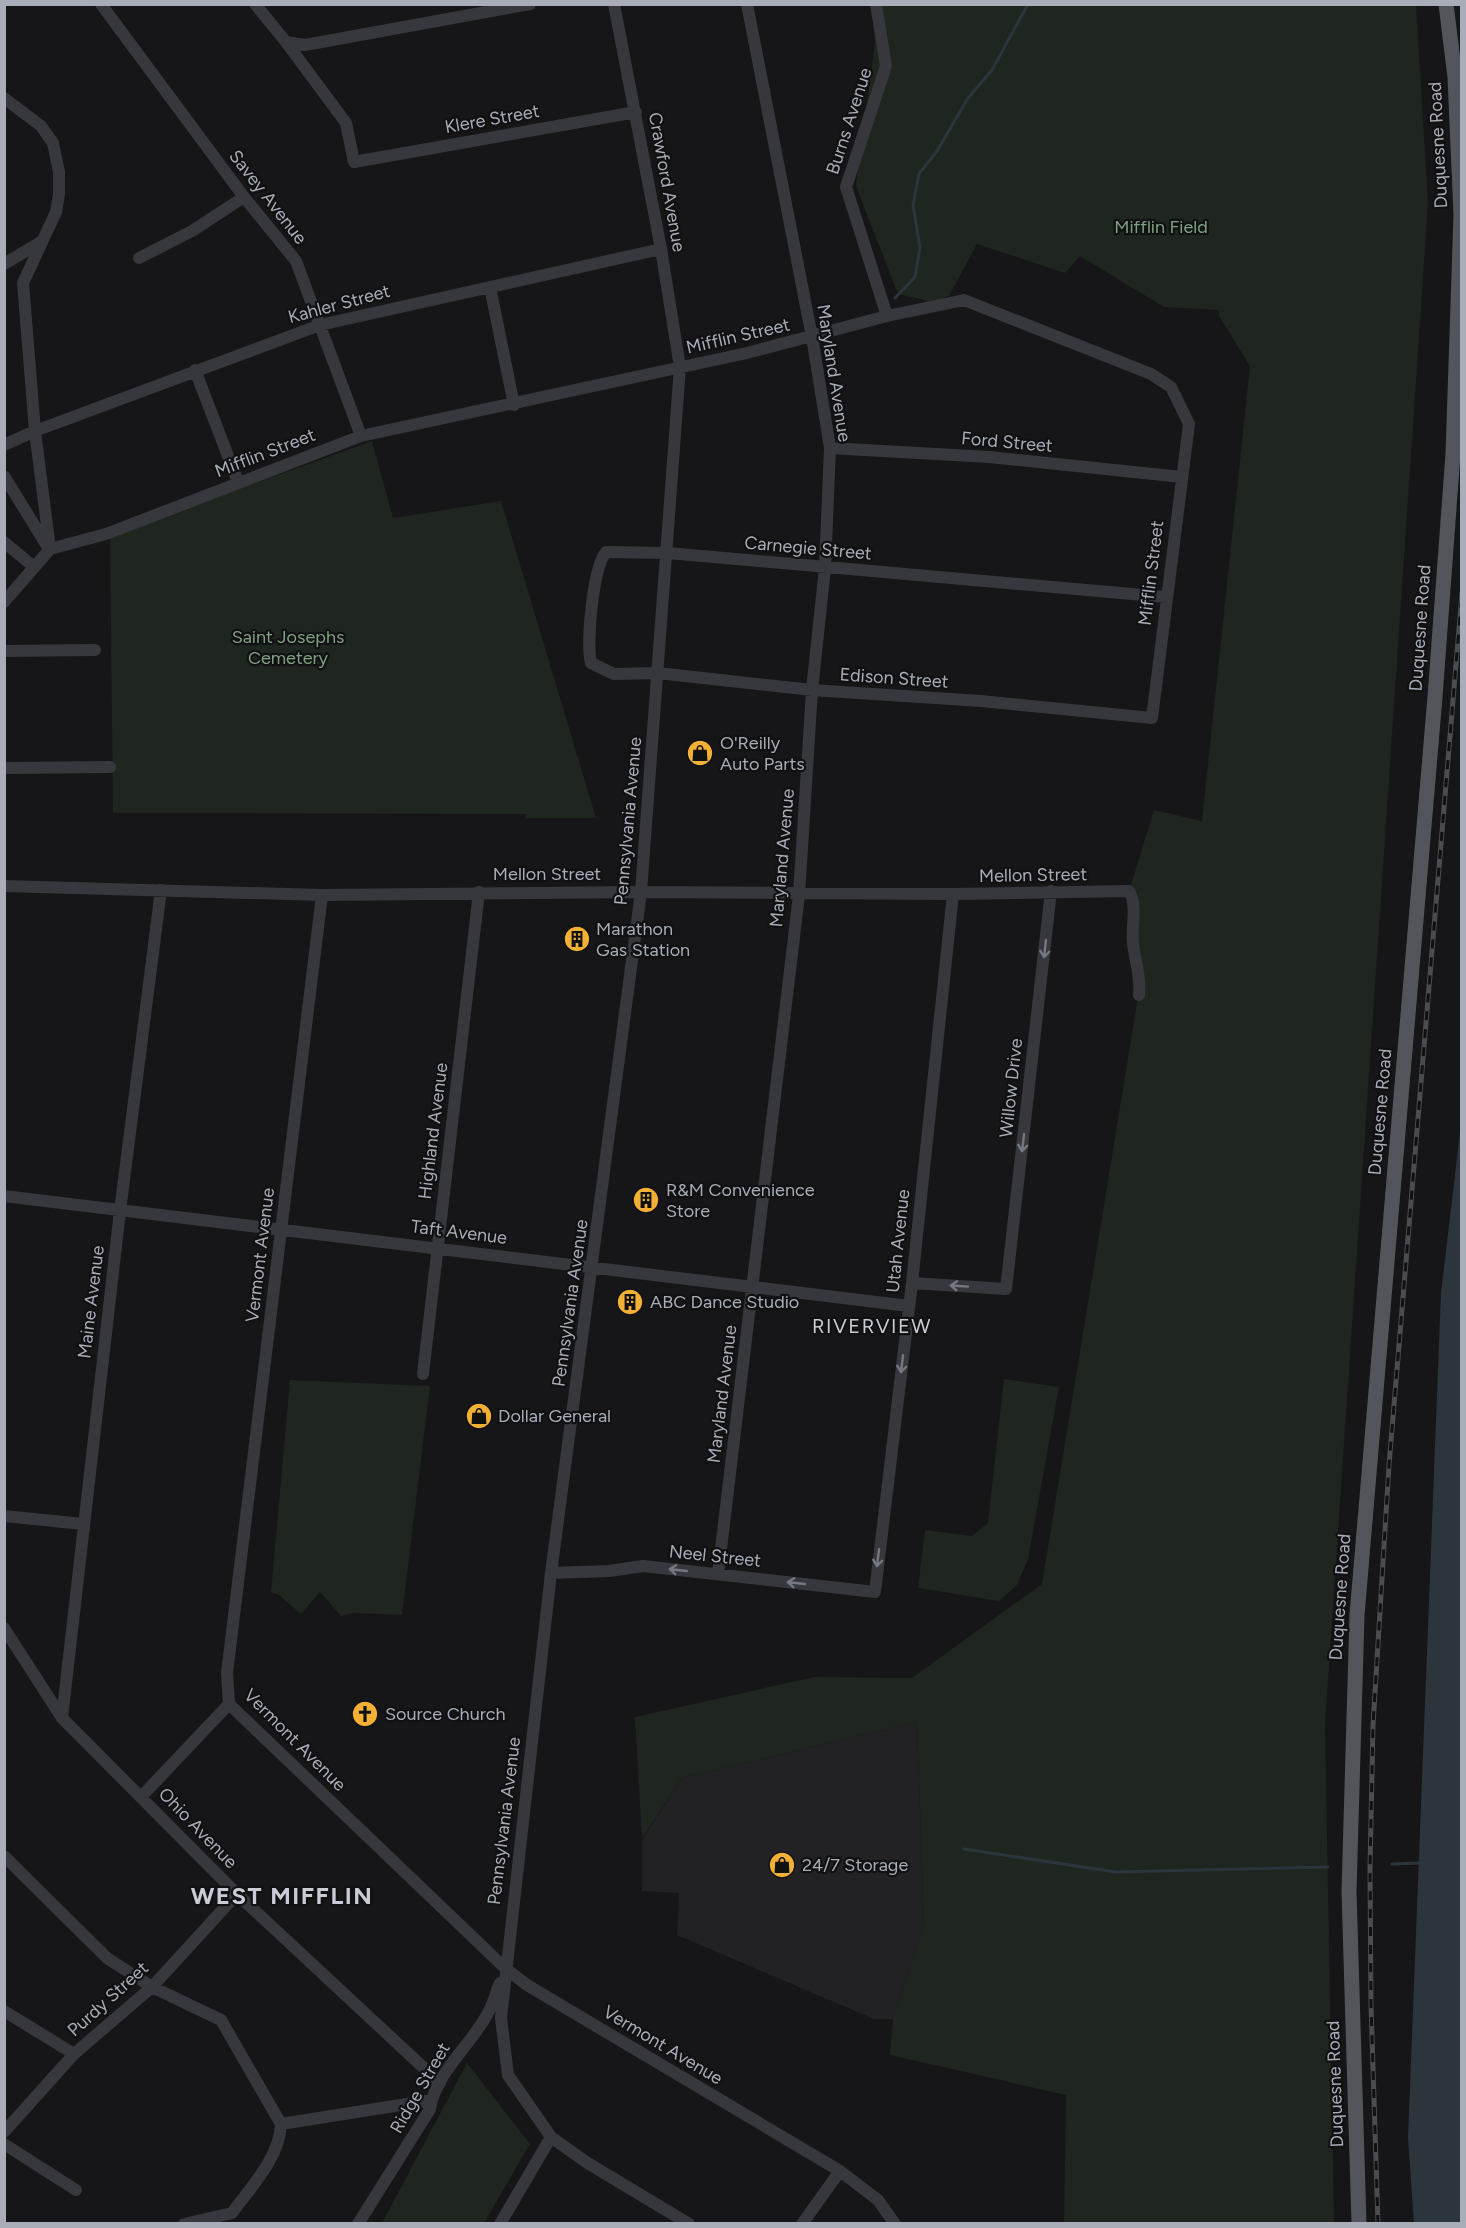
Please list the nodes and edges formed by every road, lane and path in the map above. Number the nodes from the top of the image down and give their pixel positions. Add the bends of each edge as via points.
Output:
1 (101, 4) edge
2 (255, 4) edge
3 (530, 4) edge
4 (614, 4) edge
5 (747, 4) edge
6 (876, 4) edge
7 (1446, 4) edge
8 (286, 42) junction
9 (4, 98) edge
10 (636, 112) junction
11 (244, 197) junction
12 (40, 242) junction
13 (661, 249) junction
14 (139, 258) dead end
15 (4, 264) edge
16 (490, 287) junction
17 (886, 316) junction
18 (320, 325) junction
19 (812, 337) junction
20 (680, 367) junction
21 (195, 370) junction
22 (514, 405) junction
23 (35, 431) junction
24 (361, 436) junction
25 (4, 445) edge
26 (830, 448) junction
27 (4, 476) edge
28 (1182, 477) junction
29 (237, 482) junction
30 (4, 542) edge
31 (50, 549) junction
32 (668, 554) junction
33 (34, 567) junction
34 (825, 568) junction
35 (1166, 597) junction
36 (6, 599) edge
37 (95, 650) dead end
38 (4, 651) edge
39 (658, 673) junction
40 (634, 674) joint
41 (812, 690) junction
42 (1152, 718) joint
43 (110, 767) dead end
44 (4, 768) edge
45 (4, 886) edge
46 (161, 890) junction
47 (1051, 891) junction
48 (479, 892) junction
49 (641, 892) junction
50 (953, 894) junction
51 (322, 895) junction
52 (798, 895) junction
53 (1139, 995) dead end
54 (4, 1196) edge
55 (120, 1211) junction
56 (281, 1229) junction
57 (437, 1248) junction
58 (592, 1268) junction
59 (912, 1282) junction
60 (753, 1286) junction
61 (909, 1306) junction
62 (423, 1374) dead end
63 (4, 1516) edge
64 (82, 1524) junction
65 (551, 1573) junction
66 (718, 1574) junction
67 (874, 1592) joint
68 (4, 1628) edge
69 (228, 1704) junction
70 (62, 1718) junction
71 (142, 1796) junction
72 (4, 1856) edge
73 (237, 1894) junction
74 (505, 1968) junction
75 (152, 1987) junction
76 (4, 2011) edge
77 (74, 2054) junction
78 (440, 2083) junction
79 (432, 2100) junction
80 (280, 2124) junction
81 (4, 2132) edge
82 (551, 2137) junction
83 (4, 2144) edge
84 (840, 2171) junction
85 (76, 2190) dead end
86 (184, 2223) edge
87 (358, 2223) edge
88 (500, 2223) edge
89 (689, 2223) edge
90 (802, 2223) edge
91 (895, 2223) edge
92 (1359, 2223) edge

1 - 11 street, Savey Avenue
2 - 8 street
3 - 8 street via 305,45
4 - 10 street, Crawford Avenue
5 - 19 street, Maryland Avenue
6 - 17 street, Burns Avenue via 886,66 846,188
7 - 92 main road, Duquesne Road via 1456,89 1461,215 1452,454 1357,1615 1349,1891
8 - 10 street, Klere Street via 346,123 354,162
9 - 12 street via 41,126 53,143 60,194 56,212
10 - 13 street, Crawford Avenue
11 - 14 street via 192,231
11 - 18 street, Savey Avenue via 296,261
12 - 15 street
12 - 23 street via 23,283
13 - 16 street, Kahler Street
13 - 20 street, Crawford Avenue
16 - 18 street, Kahler Street
16 - 22 street
17 - 19 street, Mifflin Street
17 - 28 street, Mifflin Street via 964,300 1151,374 1171,387 1189,424
18 - 21 street, Kahler Street
18 - 24 street, Savey Avenue
19 - 20 street, Mifflin Street
19 - 26 street, Maryland Avenue
20 - 22 street, Mifflin Street
20 - 32 street, Pennsylvania Avenue
21 - 23 street, Kahler Street
21 - 29 street
22 - 24 street, Mifflin Street
23 - 25 street, Kahler Street
23 - 31 street
24 - 29 street, Mifflin Street
26 - 28 street, Ford Street via 989,457
26 - 34 street, Maryland Avenue
27 - 31 street
28 - 35 street, Mifflin Street
29 - 31 street, Mifflin Street via 106,534
30 - 33 street
31 - 33 street
32 - 34 street, Carnegie Street
32 - 39 street, Pennsylvania Avenue
32 - 40 street, Carnegie Street via 606,552 599,560 591,663 614,674
33 - 36 street
34 - 35 street, Carnegie Street
34 - 41 street, Maryland Avenue
35 - 42 street, Mifflin Street
37 - 38 street
39 - 40 street, Edison Street
39 - 41 street, Edison Street
39 - 49 street, Pennsylvania Avenue
41 - 42 street, Edison Street
41 - 52 street, Maryland Avenue
43 - 44 street
45 - 46 street, Mellon Street
46 - 51 street, Mellon Street
46 - 55 street, Maine Avenue
47 - 50 street, Mellon Street
47 - 53 street, Mellon Street via 1129,891 1133,898
47 -> 59 street, Willow Drive via 1006,1289
48 - 49 street, Mellon Street
48 - 51 street, Mellon Street
48 - 57 street, Highland Avenue
49 - 52 street, Mellon Street
49 - 58 street, Pennsylvania Avenue
50 - 52 street, Mellon Street
50 - 59 street, Utah Avenue
51 - 56 street, Vermont Avenue
52 - 60 street, Maryland Avenue
54 - 55 street, Taft Avenue
55 - 56 street, Taft Avenue
55 - 64 street, Maine Avenue
56 - 57 street, Taft Avenue
56 - 69 street, Vermont Avenue via 227,1673
57 - 58 street, Taft Avenue
57 - 62 street, Highland Avenue
58 - 60 street, Taft Avenue
58 - 65 street, Pennsylvania Avenue
59 - 61 street, Utah Avenue
60 - 61 street, Taft Avenue
60 - 66 street, Maryland Avenue
61 -> 67 street, Utah Avenue
63 - 64 street
64 - 70 street, Maine Avenue
66 -> 65 street, Neel Street via 637,1566
65 - 74 street, Pennsylvania Avenue
67 -> 66 street, Neel Street
68 - 70 street, Ohio Avenue
69 - 71 street
69 - 74 street, Vermont Avenue
70 - 71 street, Ohio Avenue
71 - 73 street, Ohio Avenue
72 - 75 street via 107,1958
73 - 75 street, Purdy Street
73 - 78 street, Ohio Avenue
74 - 78 street, Ridge Street via 490,2010
74 - 82 street, Pennsylvania Avenue via 501,2018 508,2075
74 - 84 street, Vermont Avenue via 527,1985
75 - 77 street, Purdy Street
75 - 80 street via 221,2020
76 - 77 street
77 - 81 street, Purdy Street
78 - 79 street, Ridge Street
79 - 80 street
79 - 87 street, Ridge Street
80 - 86 street via 280,2139 266,2165 232,2213
82 - 88 street
82 - 89 street, Pennsylvania Avenue
83 - 85 street
84 - 90 street
84 - 91 street, Vermont Avenue via 878,2200

